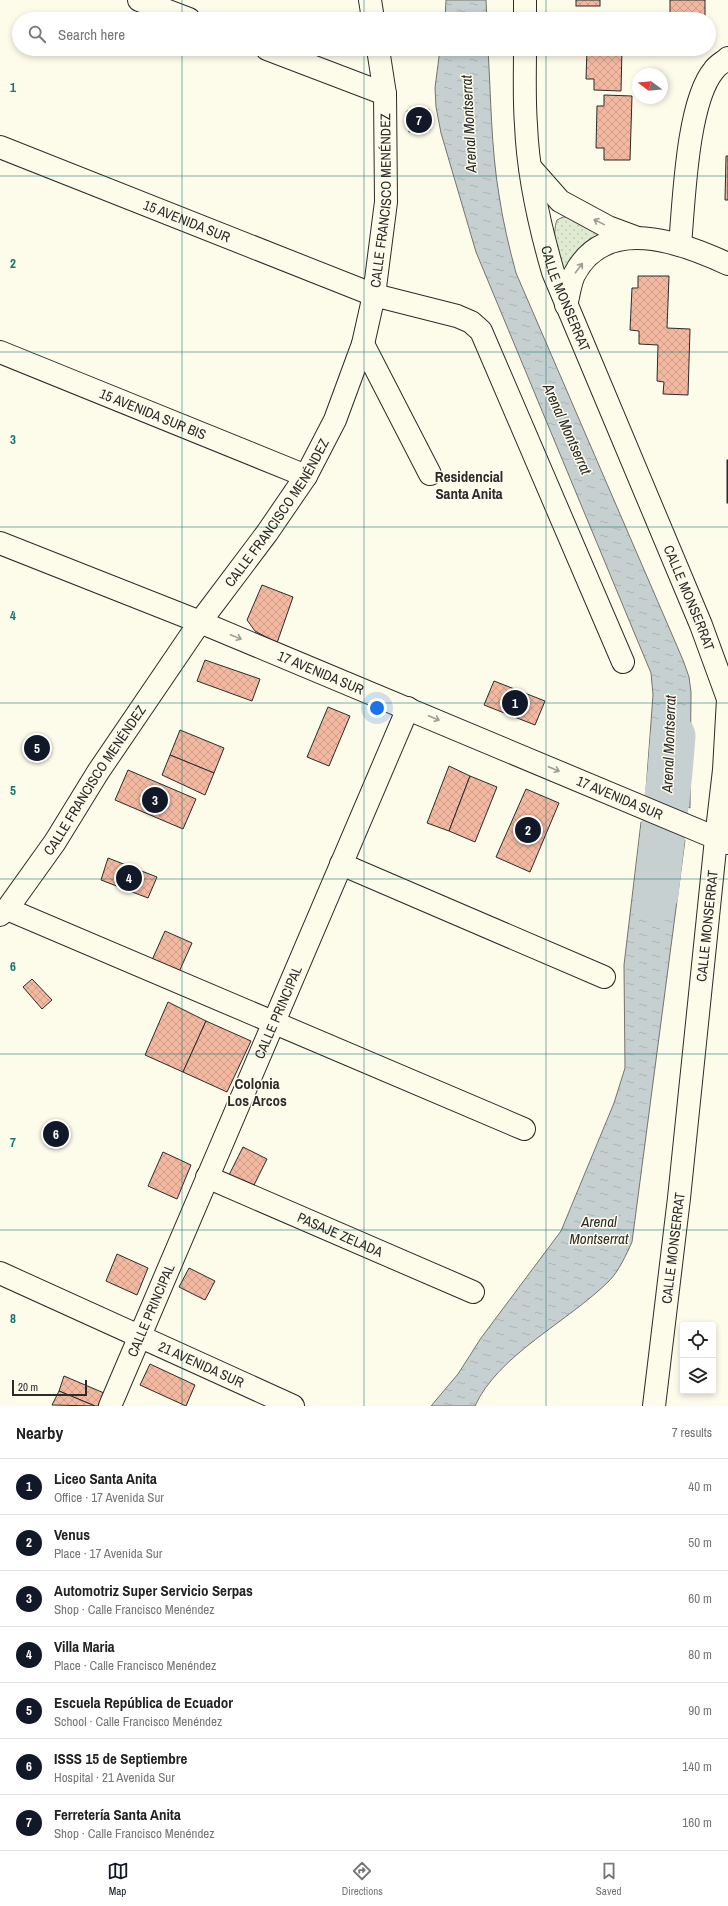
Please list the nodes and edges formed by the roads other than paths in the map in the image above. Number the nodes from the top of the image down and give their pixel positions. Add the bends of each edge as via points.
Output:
1 (139, 0) edge
2 (370, 0) edge
3 (525, 0) edge
4 (171, 12) edge
5 (372, 12) edge
6 (525, 12) edge
7 (285, 56) edge
8 (379, 56) edge
9 (525, 56) edge
10 (728, 58) edge
11 (385, 94) junction
12 (0, 147) edge
13 (530, 167) junction
14 (635, 237) junction
15 (680, 245) junction
16 (728, 264) edge
17 (374, 295) junction
18 (566, 304) junction
19 (363, 344) junction
20 (0, 352) edge
21 (430, 474) dead end
22 (306, 476) junction
23 (0, 543) edge
24 (200, 622) junction
25 (623, 662) dead end
26 (408, 708) junction
27 (722, 841) edge
28 (341, 864) junction
29 (3, 912) edge
30 (604, 977) dead end
31 (274, 1021) junction
32 (524, 1129) dead end
33 (207, 1177) junction
34 (0, 1273) edge
35 (473, 1292) dead end
36 (139, 1336) junction
37 (110, 1406) edge
38 (293, 1406) edge
39 (654, 1406) edge

1 - 4 street
2 - 5 street
3 - 6 street
7 - 11 street
8 - 11 street, CALLE FRANCISCO MENÉNDEZ
9 - 13 street, CALLE MONSERRAT via 526,126
10 - 15 street via 714,70 698,101
11 - 17 street, CALLE FRANCISCO MENÉNDEZ via 386,202
12 - 17 street, 15 AVENIDA SUR
14 -> 13 street via 560,201
13 - 18 street, CALLE MONSERRAT via 543,237
14 - 15 street
18 -> 14 street via 574,275 587,258 603,245 618,239
15 - 16 street
17 - 19 street, CALLE FRANCISCO MENÉNDEZ
17 - 25 street, 15 AVENIDA SUR via 457,316 471,322 481,331
18 - 27 street, CALLE MONSERRAT via 701,625 728,700
19 - 21 street
19 - 22 street, CALLE FRANCISCO MENÉNDEZ via 335,420
20 - 22 street, 15 AVENIDA SUR BIS
22 - 24 street, CALLE FRANCISCO MENÉNDEZ
23 - 24 street, 17 AVENIDA SUR
24 -> 26 street, 17 AVENIDA SUR
24 - 29 street, CALLE FRANCISCO MENÉNDEZ via 98,772 54,842
26 -> 27 street, 17 AVENIDA SUR
26 - 28 street, CALLE PRINCIPAL
27 - 39 street, CALLE MONSERRAT
28 - 30 street
28 - 31 street, CALLE PRINCIPAL
29 - 31 street
31 - 32 street
31 - 33 street, CALLE PRINCIPAL
33 - 35 street, PASAJE ZELADA
33 - 36 street, CALLE PRINCIPAL
34 - 36 street, 21 AVENIDA SUR
36 - 37 street, CALLE PRINCIPAL
36 - 38 street, 21 AVENIDA SUR

